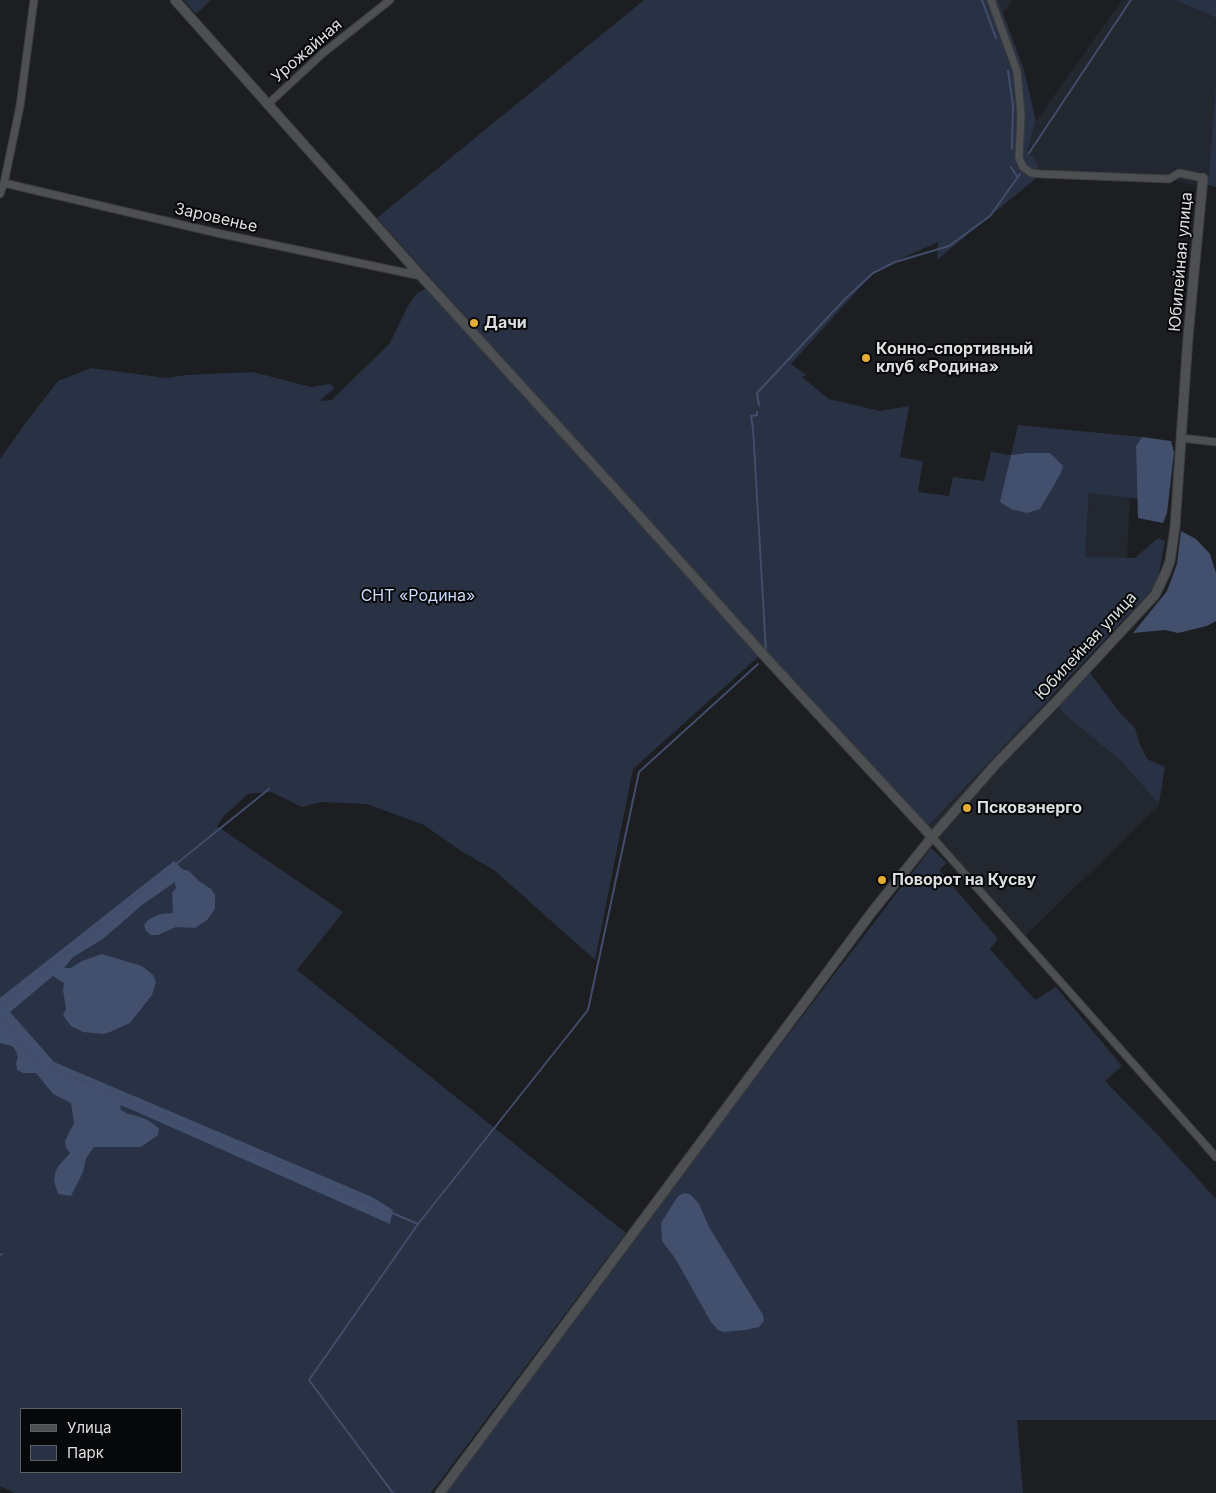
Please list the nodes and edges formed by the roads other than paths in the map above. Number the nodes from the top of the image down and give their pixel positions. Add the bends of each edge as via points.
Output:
1 (34, 0) edge
2 (175, 0) edge
3 (390, 0) edge
4 (991, 0) edge
5 (267, 105) junction
6 (1203, 178) joint
7 (4, 183) junction
8 (0, 194) edge
9 (421, 276) junction
10 (1181, 438) junction
11 (1216, 442) edge
12 (932, 837) junction
13 (1216, 1158) edge
14 (440, 1493) edge

1 - 7 street via 20,106
2 - 5 street
3 - 5 street, Урожайная via 322,54
4 - 6 street via 1017,71 1021,114 1019,158 1023,167 1032,173 1042,174 1169,179 1179,173
5 - 9 street
6 - 10 street, Юбилейная улица
7 - 8 street
7 - 9 street, Заровенье
9 - 12 street
10 - 11 street
10 - 12 street, Юбилейная улица via 1170,561 1155,594
12 - 13 street
12 - 14 street, Юбилейная улица via 872,912

